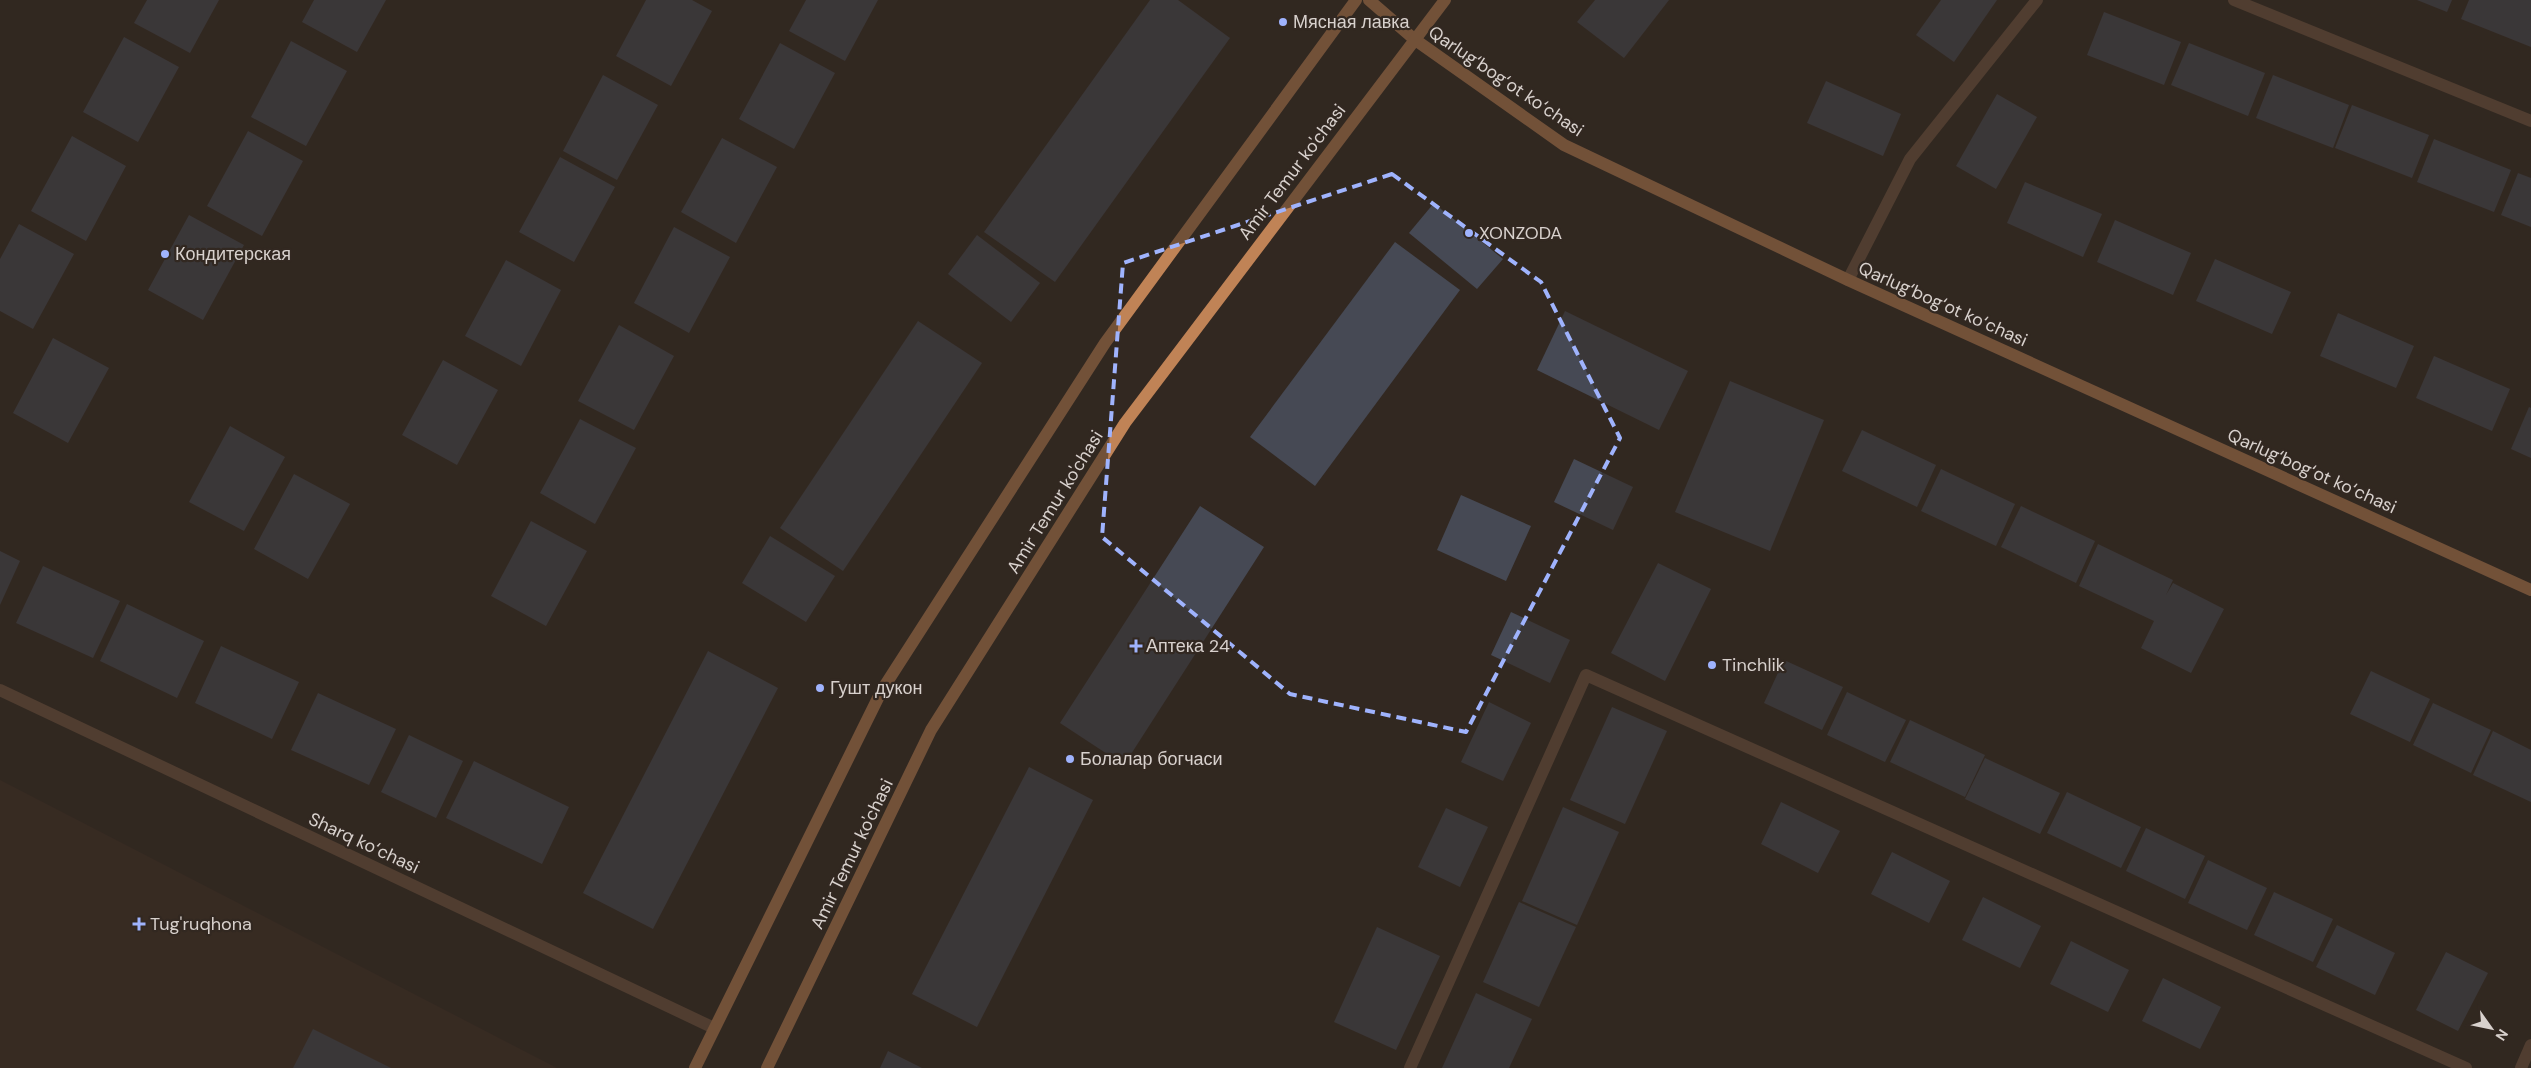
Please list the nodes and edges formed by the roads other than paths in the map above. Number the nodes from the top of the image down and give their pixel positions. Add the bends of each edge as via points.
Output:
1 (1356, 0) edge
2 (1369, 0) edge
3 (1445, 0) edge
4 (2037, 0) edge
5 (2234, 0) edge
6 (1414, 39) junction
7 (2531, 122) edge
8 (1848, 280) junction
9 (2531, 590) edge
10 (0, 690) edge
11 (714, 1028) junction
12 (2531, 1046) edge
13 (695, 1068) edge
14 (767, 1068) edge
15 (1410, 1068) edge
16 (2466, 1068) edge
17 (2521, 1068) edge

1 - 11 main road via 1105,342 882,690
2 - 6 main road, Qarlug‘bog‘ot ko‘chasi
3 - 6 main road, Amir Temur ko'chasi
4 - 8 street via 1910,159
5 - 7 street
6 - 8 main road, Qarlug‘bog‘ot ko‘chasi via 1564,145
6 - 14 main road, Amir Temur ko'chasi via 1125,423 931,730
8 - 9 main road, Qarlug‘bog‘ot ko‘chasi
10 - 11 street, Sharq ko‘chasi
11 - 13 main road
12 - 17 street
15 - 16 street via 1586,675

